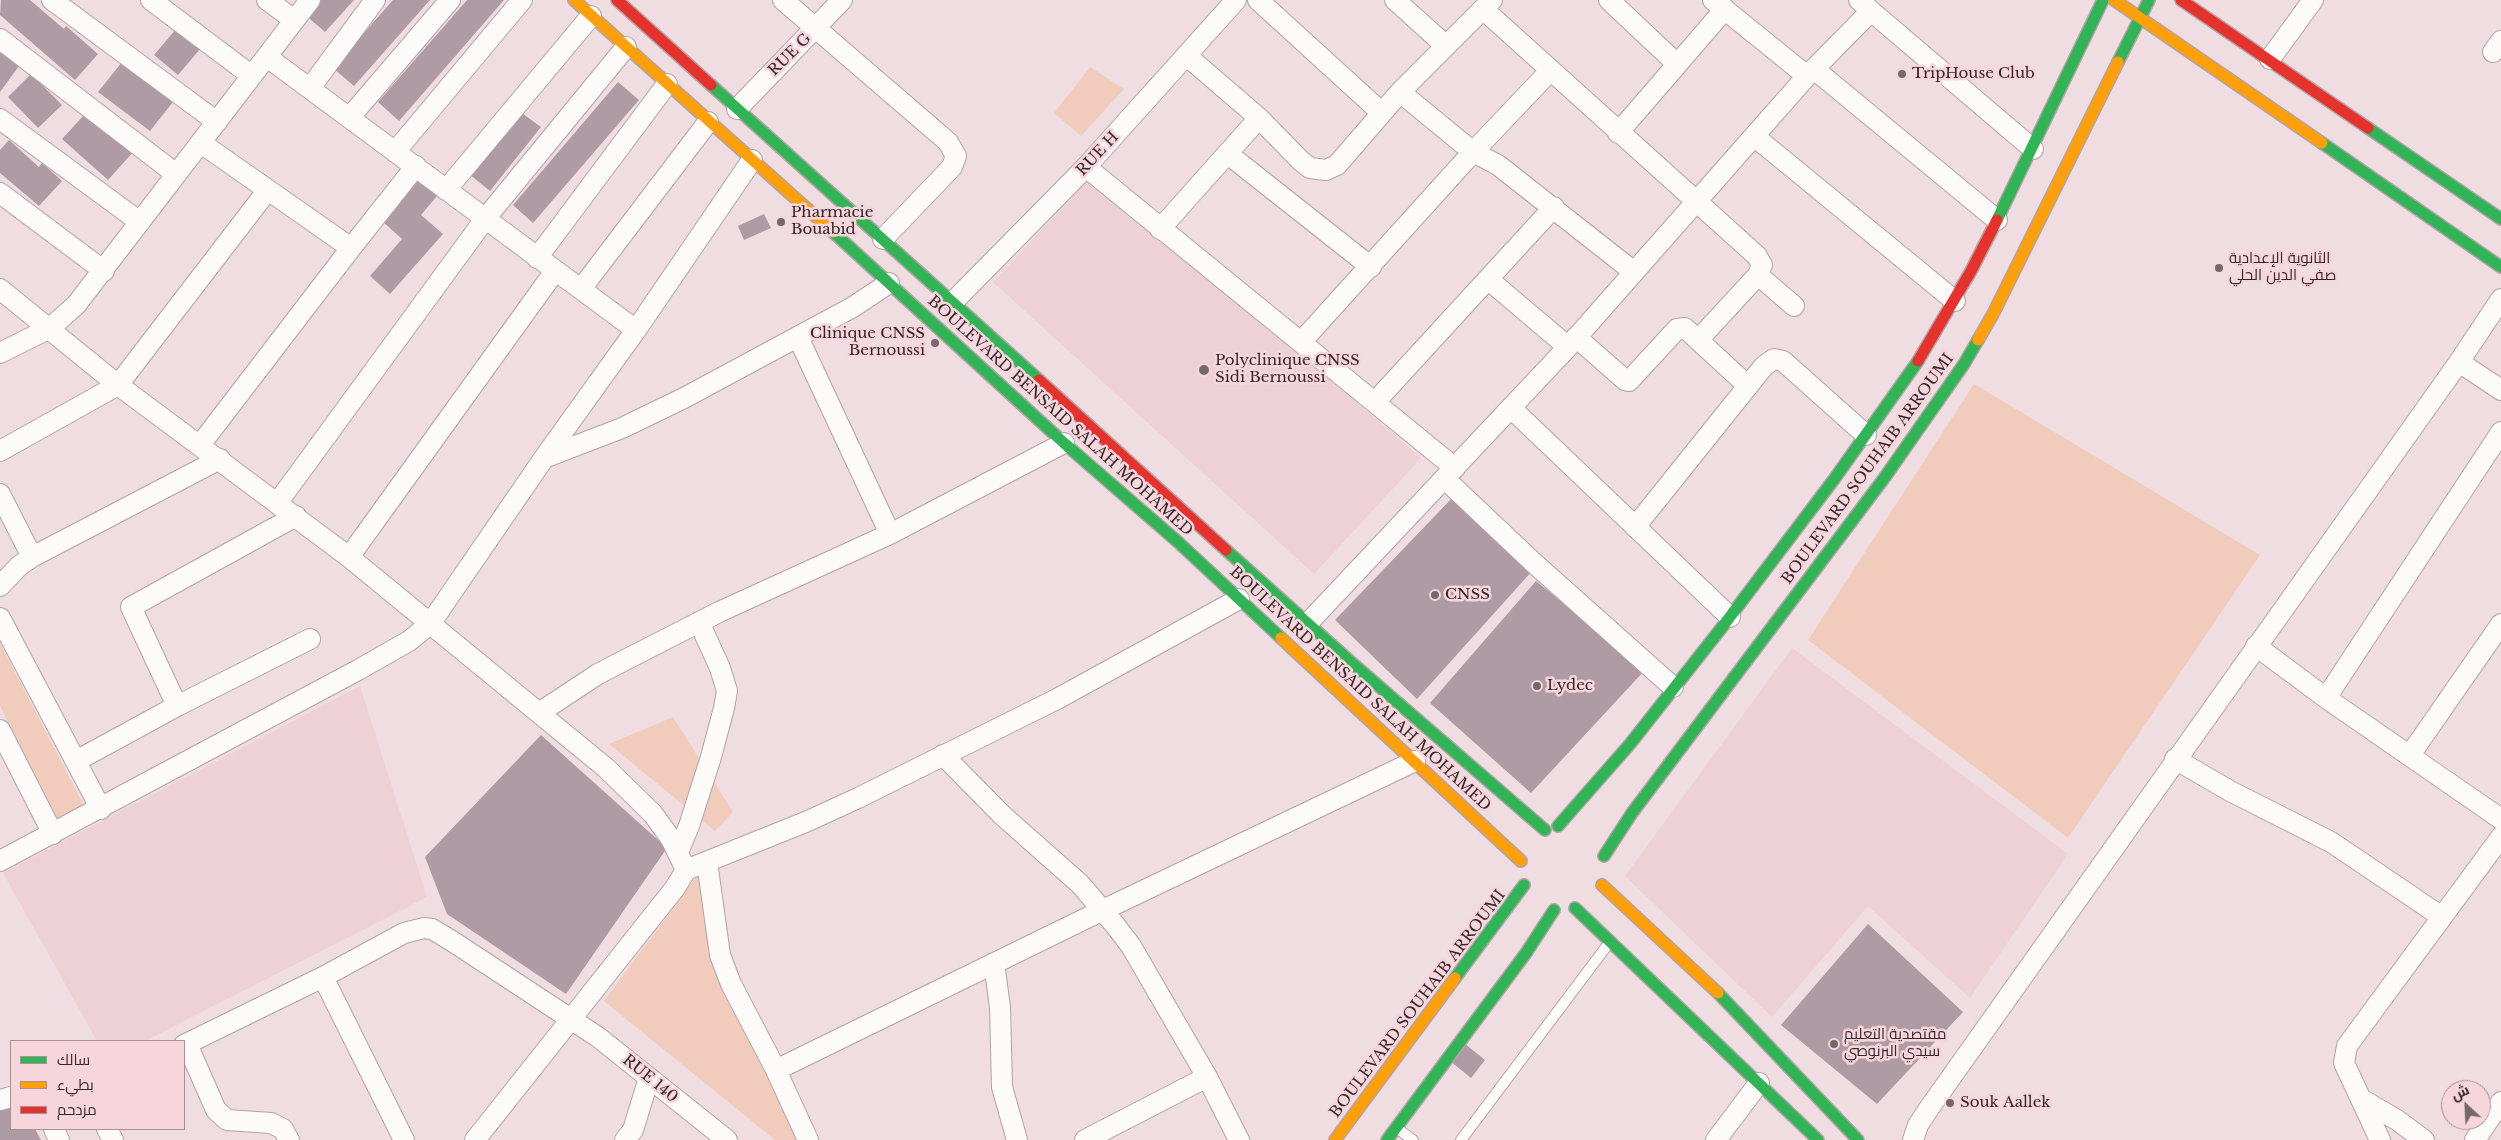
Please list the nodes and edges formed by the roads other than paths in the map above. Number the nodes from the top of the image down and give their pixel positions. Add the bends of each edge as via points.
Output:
1 (151, 0) edge
2 (267, 0) edge
3 (310, 0) edge
4 (375, 0) edge
5 (450, 0) edge
6 (522, 0) edge
7 (574, 0) edge
8 (617, 0) edge
9 (784, 0) edge
10 (842, 0) edge
11 (1236, 0) edge
12 (1258, 0) edge
13 (1396, 0) edge
14 (1609, 0) edge
15 (2103, 0) edge
16 (2114, 0) edge
17 (2149, 0) edge
18 (2181, 0) edge
19 (2313, 0) edge
20 (58, 2) edge
21 (1488, 5) edge
22 (1719, 5) edge
23 (1865, 5) edge
24 (591, 16) junction
25 (2140, 19) junction
26 (294, 20) junction
27 (816, 28) junction
28 (0, 39) edge
29 (1446, 45) junction
30 (626, 47) junction
31 (1187, 56) junction
32 (267, 57) junction
33 (2270, 59) junction
34 (1677, 64) junction
35 (1550, 71) junction
36 (1810, 73) junction
37 (252, 76) junction
38 (667, 84) junction
39 (310, 88) junction
40 (1400, 92) junction
41 (737, 109) junction
42 (1382, 113) junction
43 (350, 117) junction
44 (1259, 118) junction
45 (0, 119) edge
46 (217, 122) junction
47 (708, 122) junction
48 (1618, 133) junction
49 (1754, 136) junction
50 (201, 143) junction
51 (2033, 149) junction
52 (395, 152) junction
53 (1473, 152) junction
54 (1228, 154) junction
55 (752, 160) junction
56 (416, 166) junction
57 (1086, 167) junction
58 (176, 174) junction
59 (446, 190) junction
60 (267, 191) junction
61 (0, 193) edge
62 (1695, 202) junction
63 (1554, 207) junction
64 (2501, 219) edge
65 (485, 220) junction
66 (1997, 220) junction
67 (140, 222) junction
68 (1160, 229) junction
69 (883, 239) junction
70 (351, 248) junction
71 (2501, 251) edge
72 (537, 258) junction
73 (1371, 267) junction
74 (2501, 267) edge
75 (555, 270) junction
76 (104, 271) junction
77 (1634, 272) junction
78 (1758, 275) junction
79 (1489, 280) junction
80 (889, 283) junction
81 (0, 289) edge
82 (581, 289) junction
83 (2501, 299) edge
84 (1954, 301) junction
85 (954, 302) junction
86 (1794, 306) dead end
87 (50, 328) junction
88 (636, 330) junction
89 (798, 337) junction
90 (1699, 339) junction
91 (1302, 341) junction
92 (1572, 342) junction
93 (0, 353) edge
94 (2459, 362) junction
95 (118, 385) junction
96 (1748, 386) junction
97 (2501, 390) edge
98 (1375, 402) junction
99 (1511, 408) junction
100 (2501, 432) edge
101 (1866, 435) junction
102 (1064, 443) junction
103 (200, 445) junction
104 (0, 451) edge
105 (544, 458) junction
106 (220, 460) junction
107 (1450, 474) junction
108 (0, 494) edge
109 (278, 502) junction
110 (296, 516) junction
111 (1634, 527) junction
112 (890, 534) junction
113 (349, 557) junction
114 (32, 558) junction
115 (0, 586) edge
116 (1239, 600) junction
117 (1730, 617) junction
118 (0, 618) edge
119 (699, 622) junction
120 (1309, 622) junction
121 (430, 624) junction
122 (2501, 624) edge
123 (310, 639) dead end
124 (2256, 646) junction
125 (1673, 687) junction
126 (2326, 698) junction
127 (177, 706) junction
128 (539, 713) junction
129 (0, 730) edge
130 (943, 755) junction
131 (2410, 755) junction
132 (2175, 759) junction
133 (76, 761) junction
134 (1415, 761) junction
135 (101, 809) junction
136 (2501, 819) edge
137 (1558, 826) junction
138 (1573, 827) dead end
139 (1546, 830) junction
140 (53, 834) junction
141 (2501, 837) edge
142 (1534, 838) dead end
143 (1526, 848) dead end
144 (0, 861) edge
145 (682, 861) junction
146 (1521, 861) junction
147 (707, 862) junction
148 (1603, 866) junction
149 (1524, 885) junction
150 (1531, 896) dead end
151 (1542, 905) dead end
152 (1576, 908) junction
153 (1103, 910) junction
154 (1554, 910) junction
155 (2442, 917) junction
156 (1610, 941) junction
157 (994, 963) junction
158 (323, 977) junction
159 (572, 1019) junction
160 (185, 1045) edge
161 (776, 1070) junction
162 (1208, 1077) junction
163 (650, 1078) junction
164 (1758, 1082) junction
165 (2361, 1099) junction
166 (2501, 1102) edge
167 (1396, 1128) junction
168 (1915, 1132) edge
169 (1098, 1137) edge
170 (473, 1138) edge
171 (718, 1138) edge
172 (289, 1140) edge
173 (404, 1140) edge
174 (625, 1140) edge
175 (808, 1140) edge
176 (1017, 1140) edge
177 (1239, 1140) edge
178 (1335, 1140) edge
179 (1387, 1140) edge
180 (1413, 1140) edge
181 (1461, 1140) edge
182 (1716, 1140) edge
183 (1818, 1140) edge
184 (1858, 1140) edge
185 (1896, 1140) edge
186 (2380, 1140) edge
187 (2424, 1140) edge
188 (2475, 1140) edge

1 - 37 street
2 - 26 street
3 - 26 street
4 - 39 street
5 - 43 street
6 - 52 street
7 - 24 street, BOULEVARD BENSAID SALAH MOHAMED
8 - 41 street, BOULEVARD BENSAID SALAH MOHAMED
9 - 27 street
10 - 27 street, RUE G
11 - 31 street, RUE H
12 - 42 street
13 - 29 street
14 - 34 street
15 - 51 street, BOULEVARD SOUHAIB ARROUMI
16 - 25 street
17 - 25 street, BOULEVARD SOUHAIB ARROUMI
18 - 33 street
19 - 33 street
20 - 46 street
21 - 29 street
21 - 35 street
22 - 34 street
22 - 36 street
23 - 36 street
23 - 51 street
24 - 30 street, BOULEVARD BENSAID SALAH MOHAMED
24 - 59 street
25 - 74 street
25 - 148 street, BOULEVARD SOUHAIB ARROUMI via 1997,305 1964,364 1885,477 1632,813
26 - 32 street
27 - 41 street, RUE G
27 - 69 street via 948,142 956,156 952,167
28 - 58 street
29 - 40 street
30 - 38 street, BOULEVARD BENSAID SALAH MOHAMED
30 - 65 street
31 - 44 street
31 - 57 street, RUE H
32 - 37 street
32 - 39 street
33 - 64 street
34 - 48 street
35 - 48 street
35 - 53 street
36 - 49 street
36 - 66 street
37 - 46 street
38 - 47 street, BOULEVARD BENSAID SALAH MOHAMED
38 - 72 street
39 - 43 street
40 - 42 street
40 - 53 street
41 - 69 street, BOULEVARD BENSAID SALAH MOHAMED
42 - 44 street via 1337,164 1326,170 1310,168
43 - 52 street
44 - 54 street
45 - 67 street
46 - 50 street
47 - 55 street, BOULEVARD BENSAID SALAH MOHAMED
47 - 82 street
48 - 62 street
49 - 62 street
49 - 84 street
50 - 58 street
50 - 60 street
51 - 66 street, BOULEVARD SOUHAIB ARROUMI
52 - 56 street
53 - 63 street via 1498,165
53 - 73 street
54 - 68 street
54 - 73 street
55 - 80 street, BOULEVARD BENSAID SALAH MOHAMED
55 - 88 street
56 - 59 street
56 - 70 street
57 - 68 street
57 - 85 street, RUE H
58 - 67 street
59 - 65 street
60 - 70 street
60 - 95 street
61 - 76 street
62 - 77 street
62 - 78 street via 1757,256 1762,265
63 - 77 street
63 - 79 street
65 - 72 street
65 - 109 street
66 - 84 street, BOULEVARD SOUHAIB ARROUMI
67 - 76 street
68 - 91 street
69 - 85 street, BOULEVARD BENSAID SALAH MOHAMED
70 - 103 street
71 - 74 street
72 - 75 street
73 - 91 street
75 - 82 street
75 - 113 street
76 - 87 street via 76,305
77 - 92 street
78 - 86 street
78 - 90 street
79 - 92 street
79 - 98 street
80 - 89 street
80 - 102 street, BOULEVARD BENSAID SALAH MOHAMED
81 - 87 street
82 - 88 street
83 - 94 street
84 - 101 street, BOULEVARD SOUHAIB ARROUMI via 1925,351
85 - 120 street, BOULEVARD BENSAID SALAH MOHAMED
87 - 93 street
87 - 95 street
88 - 105 street
89 - 105 street via 622,428
89 - 112 street
90 - 92 street via 1685,328 1677,329 1629,381
90 - 96 street
91 - 98 street
92 - 99 street
94 - 97 street
94 - 124 street
95 - 103 street
95 - 104 street
96 - 101 street via 1774,359 1783,362
96 - 111 street
98 - 107 street
99 - 107 street
99 - 111 street
100 - 126 street
101 - 117 street, BOULEVARD SOUHAIB ARROUMI
102 - 112 street
102 - 116 street, BOULEVARD BENSAID SALAH MOHAMED
103 - 106 street
105 - 121 street
106 - 109 street
106 - 114 street
107 - 120 street
107 - 125 street via 1535,564
108 - 114 street
109 - 110 street
110 - 113 street
110 - 127 street via 131,607
111 - 117 street
112 - 119 street
113 - 121 street
114 - 115 street via 19,566
116 - 130 street via 1057,699
116 - 134 street, BOULEVARD BENSAID SALAH MOHAMED
117 - 125 street, BOULEVARD SOUHAIB ARROUMI
118 - 133 street
119 - 128 street via 598,674
119 - 145 street via 727,691
120 - 139 street, BOULEVARD BENSAID SALAH MOHAMED
121 - 128 street
121 - 135 street via 394,650
122 - 131 street
123 - 127 street
124 - 126 street
124 - 132 street
125 - 137 street, BOULEVARD SOUHAIB ARROUMI via 1624,751
126 - 131 street
127 - 133 street
128 - 145 street via 606,768 653,814
129 - 140 street
130 - 147 street via 808,821
130 - 153 street via 1002,815 1080,884
131 - 136 street
132 - 155 street via 2330,842
132 - 168 street
133 - 135 street
134 - 146 street, BOULEVARD BENSAID SALAH MOHAMED
134 - 153 street
135 - 140 street
137 - 138 street
137 - 139 street
139 - 142 street
140 - 144 street
141 - 155 street
143 - 146 street
145 - 147 street
145 - 159 street via 658,912
146 - 149 street
147 - 161 street via 720,955 731,984
148 - 152 street, BOULEVARD SOUHAIB ARROUMI via 1591,899
148 - 184 street
149 - 150 street
149 - 178 street, BOULEVARD SOUHAIB ARROUMI
151 - 154 street
152 - 154 street
152 - 156 street
153 - 157 street
153 - 162 street via 1131,946
154 - 167 street via 1526,953
155 - 165 street via 2347,1046 2344,1064
156 - 164 street
156 - 181 lane
157 - 161 street
157 - 176 street via 1000,1007 1002,1087
158 - 159 street, RUE 140 via 404,933 424,928 452,941
158 - 160 street, RUE 140
158 - 173 street
159 - 163 street, RUE 140
159 - 170 street
160 - 172 street via 216,1110 227,1120 271,1123 283,1130
161 - 175 street
162 - 169 street
162 - 177 street
163 - 171 street, RUE 140
163 - 174 street via 633,1130
164 - 182 street
164 - 183 street
165 - 186 street
165 - 187 street
166 - 188 street
167 - 179 street
167 - 180 lane
168 - 185 street

